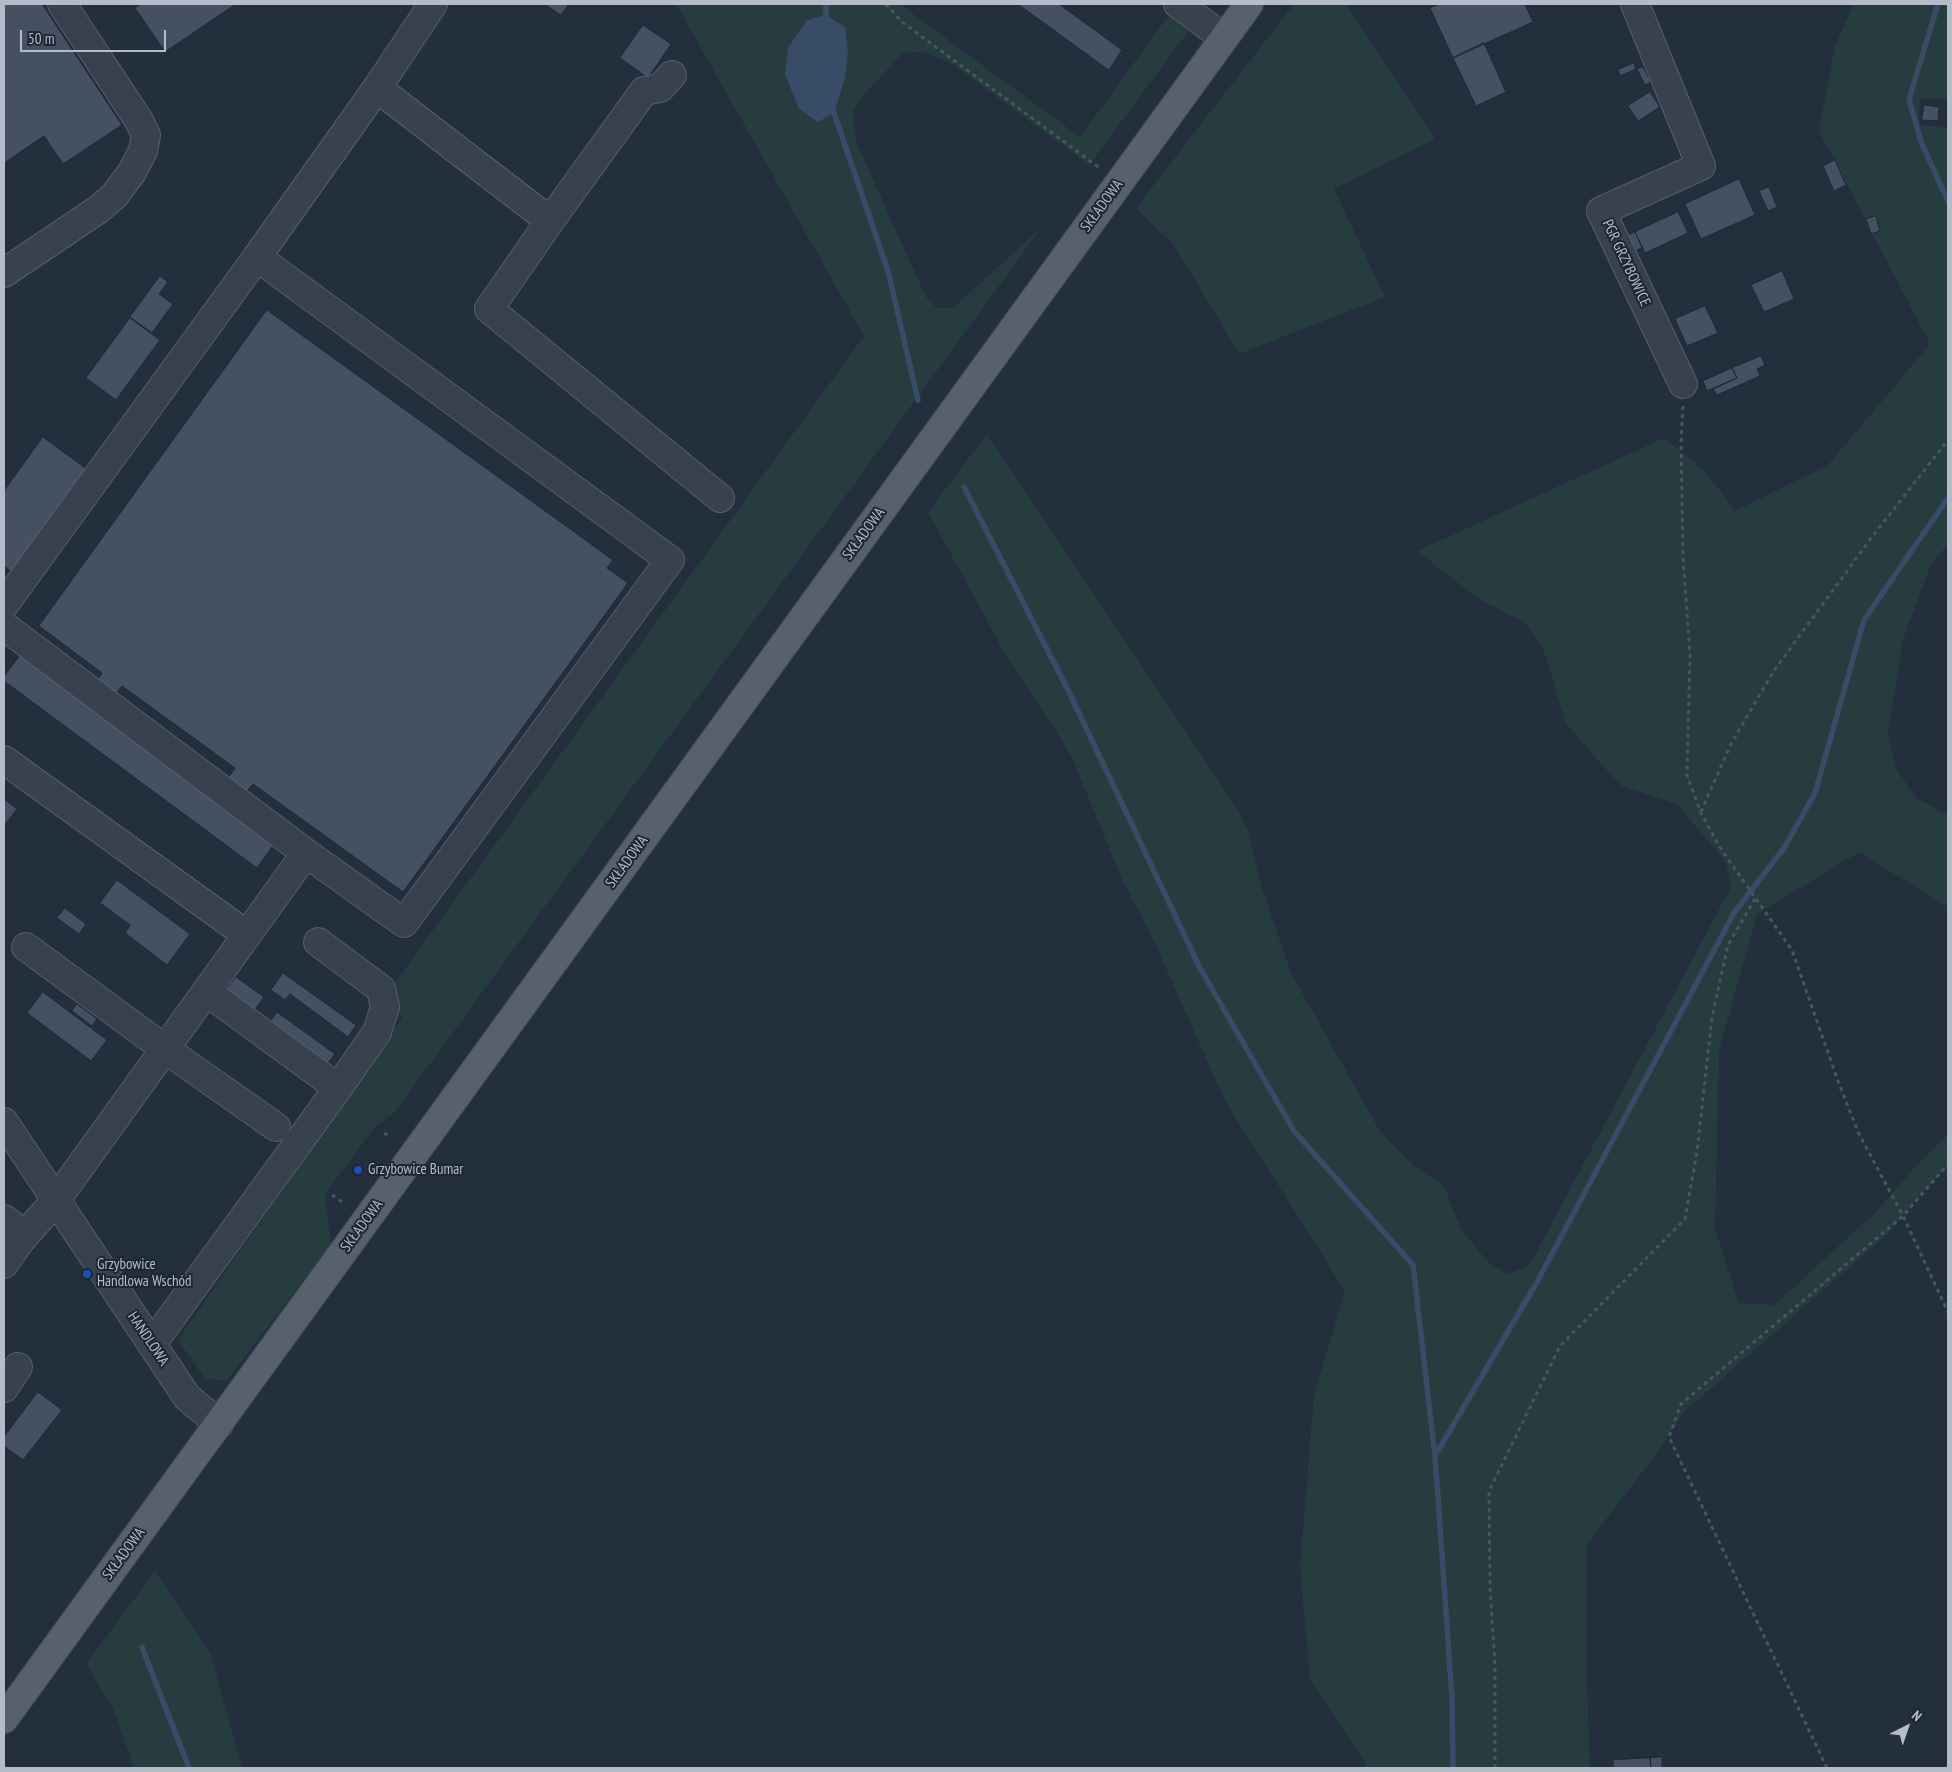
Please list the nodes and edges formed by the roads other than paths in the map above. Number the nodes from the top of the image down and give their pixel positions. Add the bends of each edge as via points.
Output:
1 (62, 4) edge
2 (433, 4) edge
3 (1178, 4) edge
4 (1249, 4) edge
5 (1635, 4) edge
6 (1224, 38) junction
7 (672, 75) dead end
8 (377, 88) junction
9 (550, 221) junction
10 (257, 257) junction
11 (4, 273) edge
12 (1683, 384) road end
13 (720, 498) dead end
14 (4, 605) edge
15 (4, 626) edge
16 (4, 760) edge
17 (306, 852) junction
18 (248, 936) junction
19 (318, 942) dead end
20 (26, 947) dead end
21 (207, 992) junction
22 (165, 1049) junction
23 (338, 1088) junction
24 (4, 1122) edge
25 (276, 1127) dead end
26 (56, 1200) junction
27 (4, 1218) edge
28 (25, 1235) junction
29 (4, 1264) edge
30 (152, 1344) junction
31 (219, 1424) junction
32 (4, 1719) edge

1 - 11 street via 138,119 146,135 143,151 115,195
2 - 8 street
3 - 6 street
4 - 6 main road, SKŁADOWA
5 - 12 street, PGR GRZYBOWICE via 1701,166 1601,211
6 - 31 main road, SKŁADOWA
7 - 9 street via 660,88 644,91
8 - 9 street
8 - 10 street
9 - 13 street via 489,309
10 - 14 street
10 - 17 street via 670,560 404,923
15 - 17 street
16 - 18 street
17 - 18 street
18 - 21 street
19 - 23 street via 381,989 385,1007 378,1032
20 - 22 street
21 - 22 street
21 - 23 street
22 - 25 street
22 - 26 street
23 - 30 street
24 - 26 street, HANDLOWA
26 - 28 street
26 - 30 street, HANDLOWA
27 - 28 street
28 - 29 street
30 - 31 street, HANDLOWA via 187,1397
31 - 32 main road, SKŁADOWA

